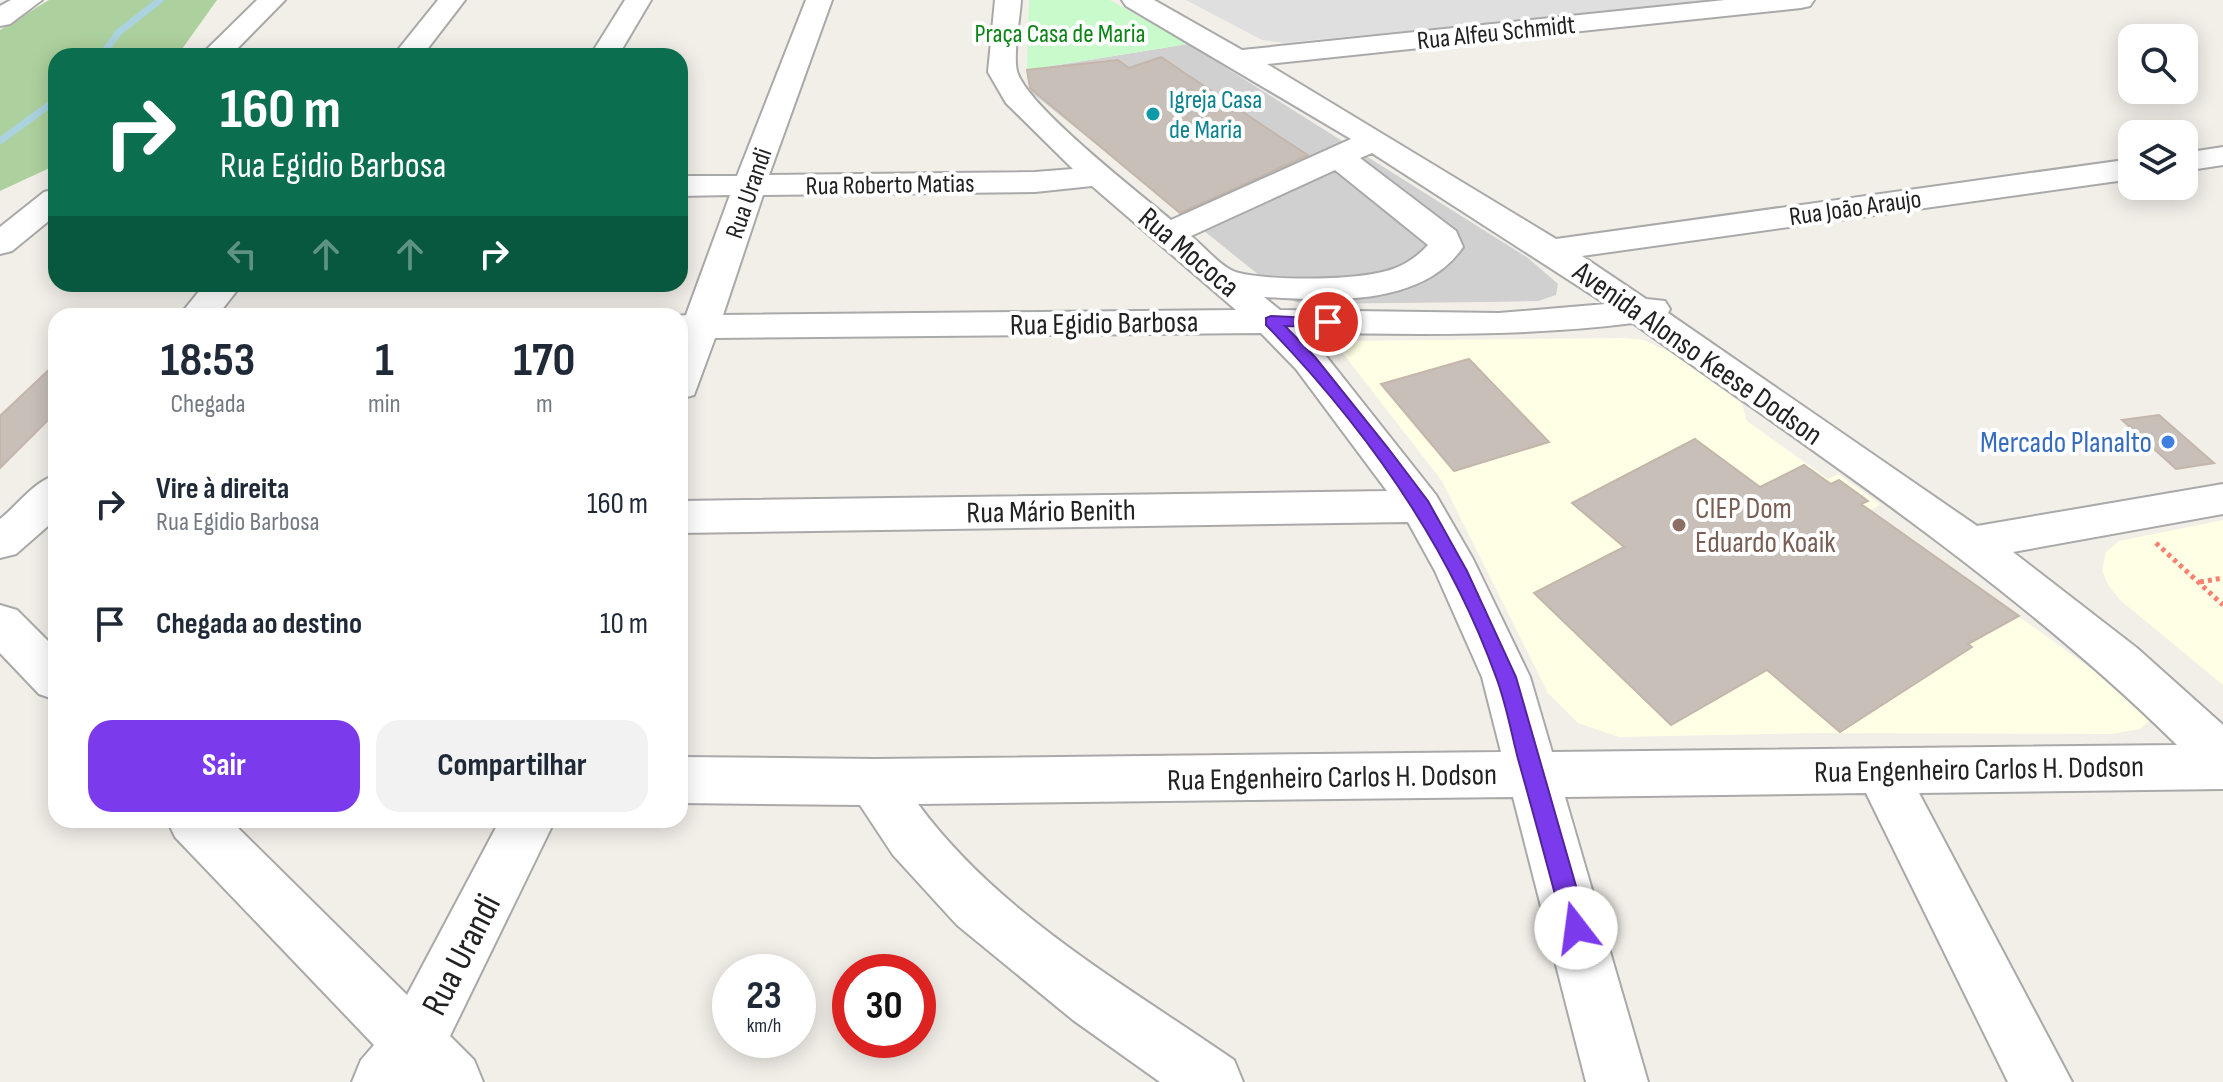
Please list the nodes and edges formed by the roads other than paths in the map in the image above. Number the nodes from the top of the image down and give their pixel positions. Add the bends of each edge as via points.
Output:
1 (29, 0) edge
2 (272, 0) edge
3 (452, 0) edge
4 (638, 0) edge
5 (819, 0) edge
6 (1008, 0) edge
7 (1135, 0) edge
8 (1165, 0) edge
9 (1801, 0) edge
10 (0, 18) edge
11 (222, 48) edge
12 (413, 48) edge
13 (609, 48) edge
14 (1252, 57) junction
15 (1356, 149) junction
16 (2223, 156) edge
17 (2198, 160) edge
18 (2118, 171) edge
19 (1099, 176) junction
20 (688, 186) edge
21 (749, 187) junction
22 (48, 205) edge
23 (1167, 234) junction
24 (0, 244) edge
25 (1563, 248) junction
26 (1225, 283) junction
27 (217, 292) edge
28 (204, 308) edge
29 (1655, 309) junction
30 (1271, 321) junction
31 (691, 327) edge
32 (2223, 499) edge
33 (1421, 506) junction
34 (48, 508) edge
35 (688, 517) edge
36 (1990, 539) junction
37 (0, 542) edge
38 (0, 623) edge
39 (48, 672) edge
40 (2223, 715) edge
41 (2223, 757) edge
42 (2223, 767) edge
43 (1880, 770) junction
44 (1535, 774) junction
45 (688, 780) edge
46 (874, 782) junction
47 (201, 828) edge
48 (524, 828) edge
49 (416, 1069) edge
50 (1212, 1082) edge
51 (1617, 1082) edge
52 (2041, 1082) edge

1 - 10 street
2 - 11 street
3 - 12 street
4 - 13 street
5 - 21 street, Rua Urandi
6 - 19 street, Rua Mococa via 1002,72 1006,83
7 - 14 street, Avenida Alonso Keese Dodson
8 - 14 street, Avenida Alonso Keese Dodson
9 - 14 street, Rua Alfeu Schmidt
14 - 15 street, Avenida Alonso Keese Dodson
14 - 25 street, Avenida Alonso Keese Dodson via 1425,149
15 - 23 street
15 - 25 street, Avenida Alonso Keese Dodson
15 - 26 street via 1444,238 1440,257 1388,280 1329,288
16 - 17 street
18 - 25 street, Rua João Araujo
19 - 21 street, Rua Roberto Matias
19 - 23 street, Rua Mococa
20 - 21 street, Rua Roberto Matias
21 - 31 street, Rua Urandi
22 - 24 street
23 - 26 street, Rua Mococa
25 - 29 street, Avenida Alonso Keese Dodson
26 - 30 street, Rua Mococa
27 - 28 street
29 - 30 street, Rua Egidio Barbosa via 1499,324
29 - 36 street, Avenida Alonso Keese Dodson
30 - 31 street, Rua Egidio Barbosa
30 - 33 street, Rua Mococa via 1309,360
32 - 36 street
33 - 35 street, Rua Mário Benith
33 - 44 street, Rua Mococa via 1506,677
34 - 37 street
36 - 40 street, Avenida Alonso Keese Dodson via 2176,671
36 - 41 street, Avenida Alonso Keese Dodson
38 - 39 street
42 - 43 street, Rua Engenheiro Carlos H. Dodson
43 - 44 street, Rua Engenheiro Carlos H. Dodson
43 - 52 street
44 - 46 street, Rua Engenheiro Carlos H. Dodson
44 - 51 street, Rua Mococa
45 - 46 street, Rua Engenheiro Carlos H. Dodson
46 - 50 street via 913,839 970,900 1034,954
47 - 49 street
48 - 49 street, Rua Urandi

